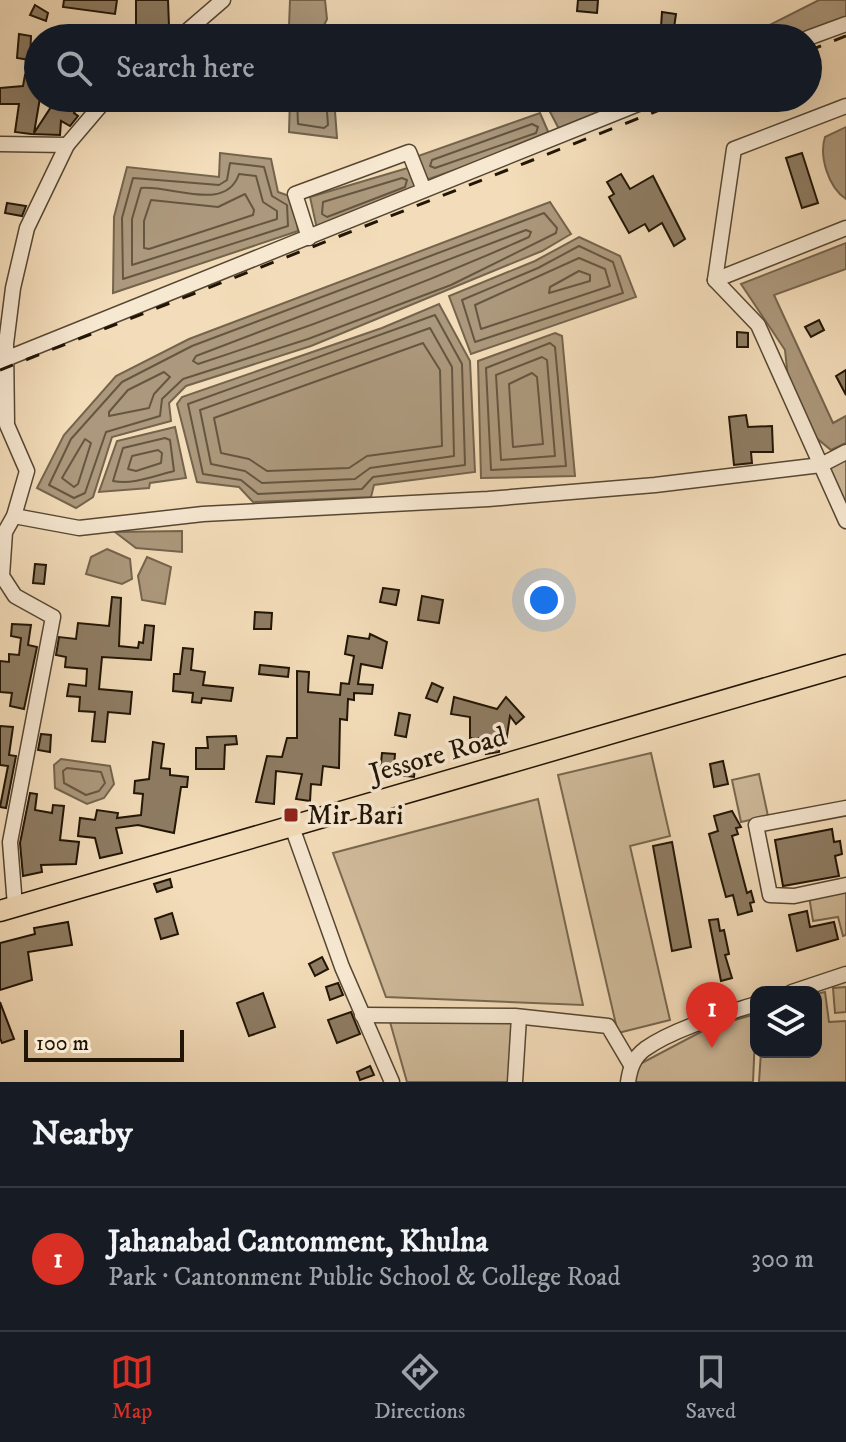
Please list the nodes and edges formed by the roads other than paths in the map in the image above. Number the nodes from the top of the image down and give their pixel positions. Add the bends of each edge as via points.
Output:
1 (223, 0) edge
2 (195, 24) edge
3 (846, 24) edge
4 (822, 33) edge
5 (846, 106) edge
6 (95, 112) edge
7 (618, 112) edge
8 (0, 144) edge
9 (67, 145) junction
10 (424, 190) junction
11 (846, 228) edge
12 (309, 238) junction
13 (715, 280) junction
14 (8, 358) junction
15 (846, 452) edge
16 (821, 465) junction
17 (14, 516) junction
18 (846, 521) edge
19 (846, 665) edge
20 (846, 808) edge
21 (292, 827) junction
22 (846, 885) edge
23 (8, 909) edge
24 (846, 974) edge
25 (810, 986) edge
26 (750, 1006) edge
27 (362, 1015) junction
28 (519, 1017) junction
29 (631, 1065) junction
30 (392, 1082) edge
31 (515, 1082) edge
32 (628, 1082) edge

1 - 2 street
3 - 4 street
5 - 13 street via 734,149
6 - 9 street
7 - 10 street
8 - 9 street
9 - 14 street via 27,228 13,288
10 - 12 street
10 - 12 street via 409,152 295,194
11 - 13 street
12 - 14 street
13 - 16 street via 758,325
14 - 17 street via 7,425 27,471
15 - 16 street
16 - 17 street via 518,497 203,514 79,528
16 - 18 street
17 - 23 street via 5,532 2,576 15,596 53,617 10,842
19 - 21 highway, Jessore Road
20 - 22 street via 756,825 770,895 794,896
21 - 23 highway, Jessore Road
21 - 27 street
24 - 25 street
26 - 29 street via 644,1050
27 - 28 street
27 - 30 street
28 - 29 street via 608,1026
28 - 31 street
29 - 32 street

